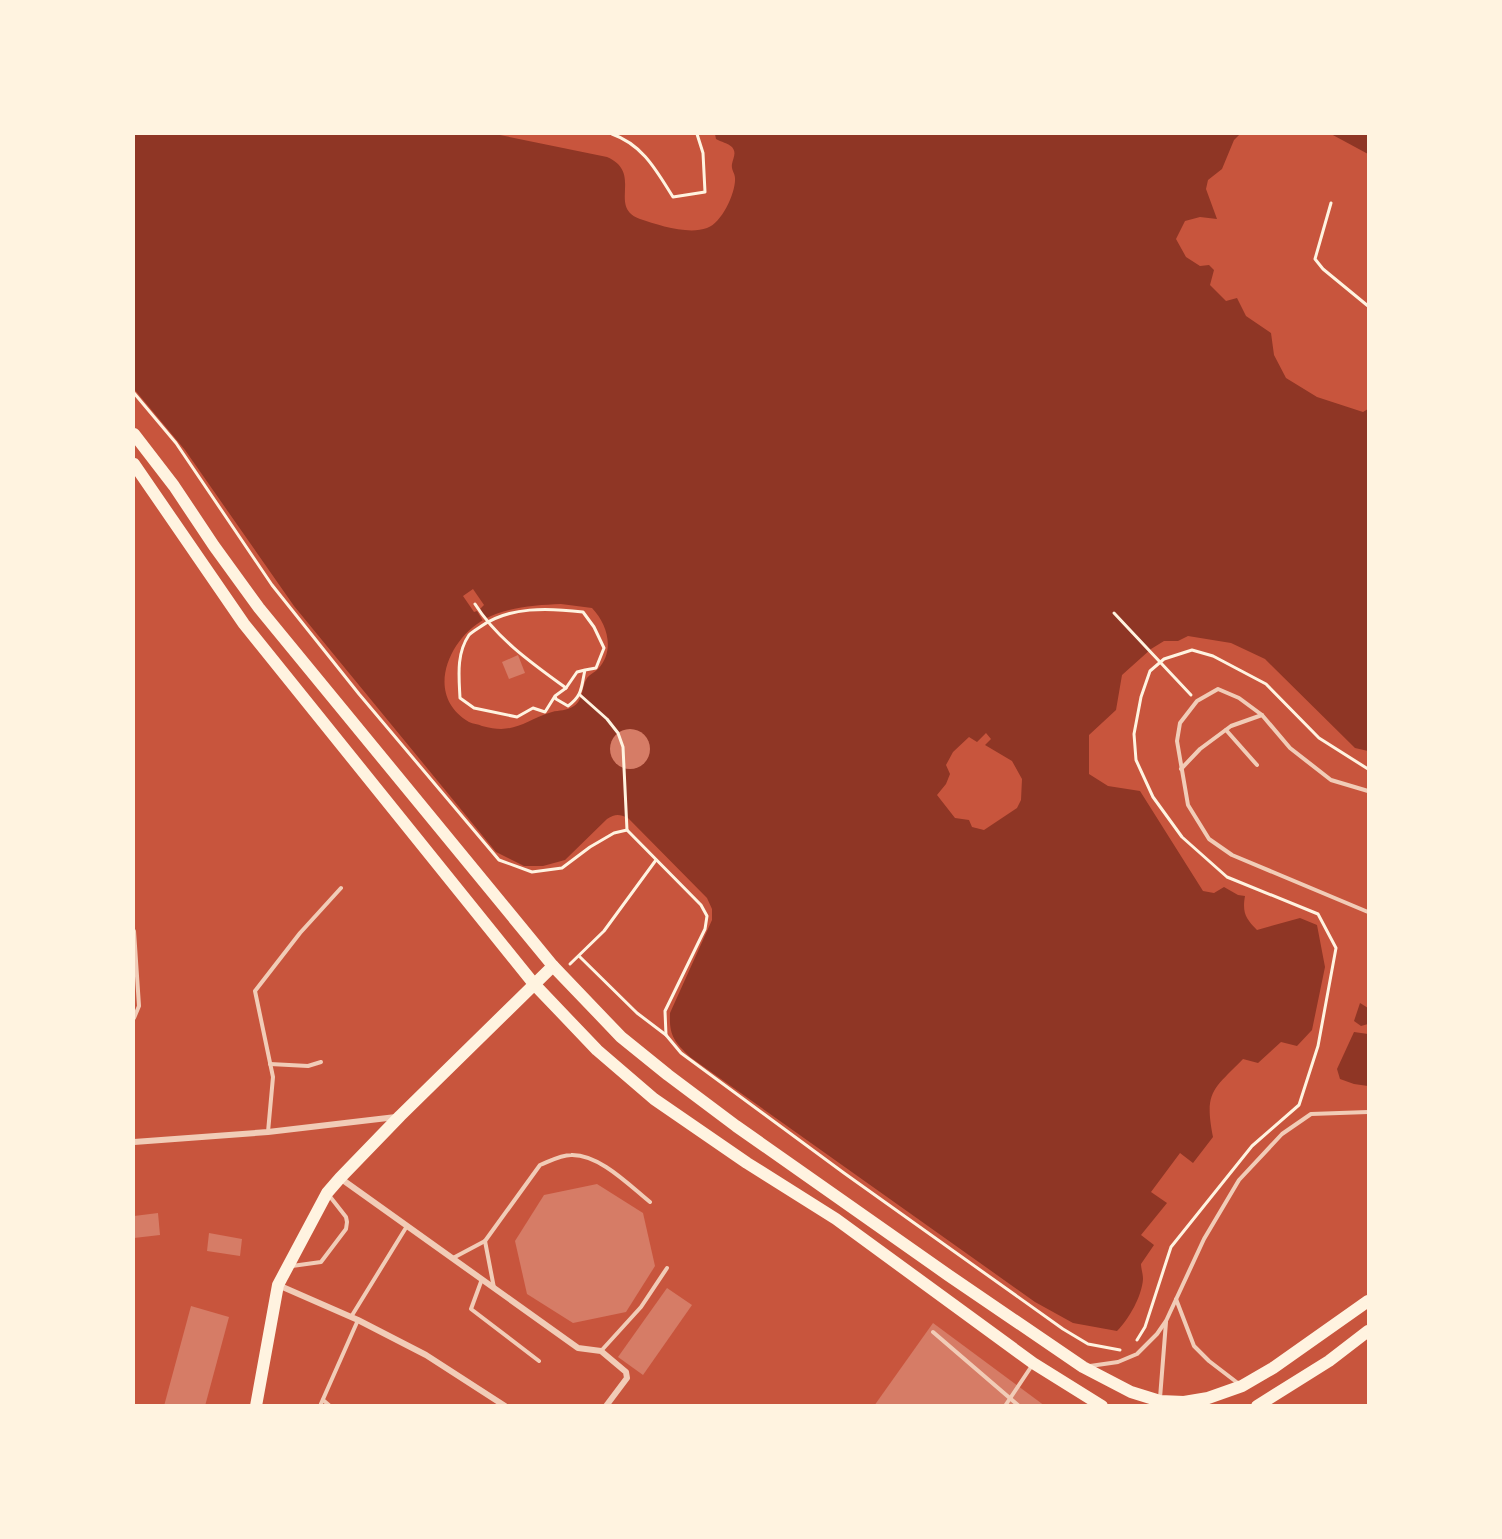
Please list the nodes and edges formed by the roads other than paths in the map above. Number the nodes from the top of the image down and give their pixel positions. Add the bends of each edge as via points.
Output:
1 (134, 434) edge
2 (134, 464) edge
3 (1262, 715) junction
4 (1226, 730) junction
5 (1257, 765) dead end
6 (1180, 769) junction
7 (1368, 791) edge
8 (341, 888) dead end
9 (1368, 912) edge
10 (134, 931) edge
11 (553, 966) junction
12 (534, 984) junction
13 (134, 1018) edge
14 (321, 1062) dead end
15 (270, 1064) junction
16 (1368, 1112) edge
17 (400, 1116) junction
18 (268, 1132) junction
19 (134, 1142) edge
20 (339, 1178) junction
21 (327, 1193) junction
22 (650, 1202) dead end
23 (407, 1226) junction
24 (484, 1241) junction
25 (453, 1258) junction
26 (288, 1266) junction
27 (667, 1268) dead end
28 (482, 1280) junction
29 (278, 1285) junction
30 (495, 1288) junction
31 (1176, 1298) junction
32 (1368, 1302) edge
33 (354, 1318) junction
34 (1166, 1321) junction
35 (1368, 1331) edge
36 (933, 1332) dead end
37 (601, 1351) junction
38 (539, 1361) dead end
39 (1033, 1364) junction
40 (1083, 1367) junction
41 (1242, 1386) junction
42 (1009, 1398) junction
43 (323, 1400) junction
44 (1160, 1401) junction
45 (1098, 1404) edge
46 (256, 1406) edge
47 (320, 1406) edge
48 (330, 1406) edge
49 (506, 1406) edge
50 (606, 1406) edge
51 (1005, 1406) edge
52 (1019, 1406) edge
53 (1257, 1406) edge

1 - 11 main road via 259,608
2 - 12 main road via 244,624
3 - 4 lane
3 - 6 lane via 1218,689 1197,701 1179,723
3 - 7 lane via 1290,748 1332,780
4 - 5 lane
4 - 6 lane
6 - 9 lane via 1188,805 1209,838 1224,850
8 - 15 lane via 255,991
10 - 13 lane via 139,1006
11 - 12 main road
11 - 40 main road via 621,1037 668,1075
12 - 17 main road
12 - 39 main road via 597,1050 654,1099 844,1225
14 - 15 lane via 308,1066
15 - 18 lane via 273,1077
16 - 31 lane via 1311,1114 1282,1134 1239,1180 1204,1239
17 - 18 street
17 - 20 main road
18 - 19 street
20 - 21 main road
20 - 23 street
21 - 26 main road
21 - 26 lane via 346,1217 346,1229 321,1262
22 - 24 lane via 593,1158 571,1155 540,1165
23 - 25 street
23 - 33 lane
24 - 25 lane
24 - 30 lane
25 - 28 street
26 - 29 main road
27 - 37 lane via 641,1307
28 - 30 street
28 - 38 lane via 471,1309
29 - 33 street
29 - 46 main road
30 - 37 street via 578,1348
31 - 34 lane
31 - 41 lane via 1194,1346
32 - 41 main road
33 - 43 lane
33 - 49 street via 426,1355
34 - 40 lane via 1137,1354 1118,1362
34 - 44 lane
35 - 53 main road via 1304,1378
36 - 42 lane
37 - 50 street via 626,1372 627,1378
39 - 42 lane
39 - 45 main road
40 - 44 main road via 1131,1392
41 - 44 main road via 1208,1398
42 - 51 lane
42 - 52 lane
43 - 47 lane
43 - 48 lane

